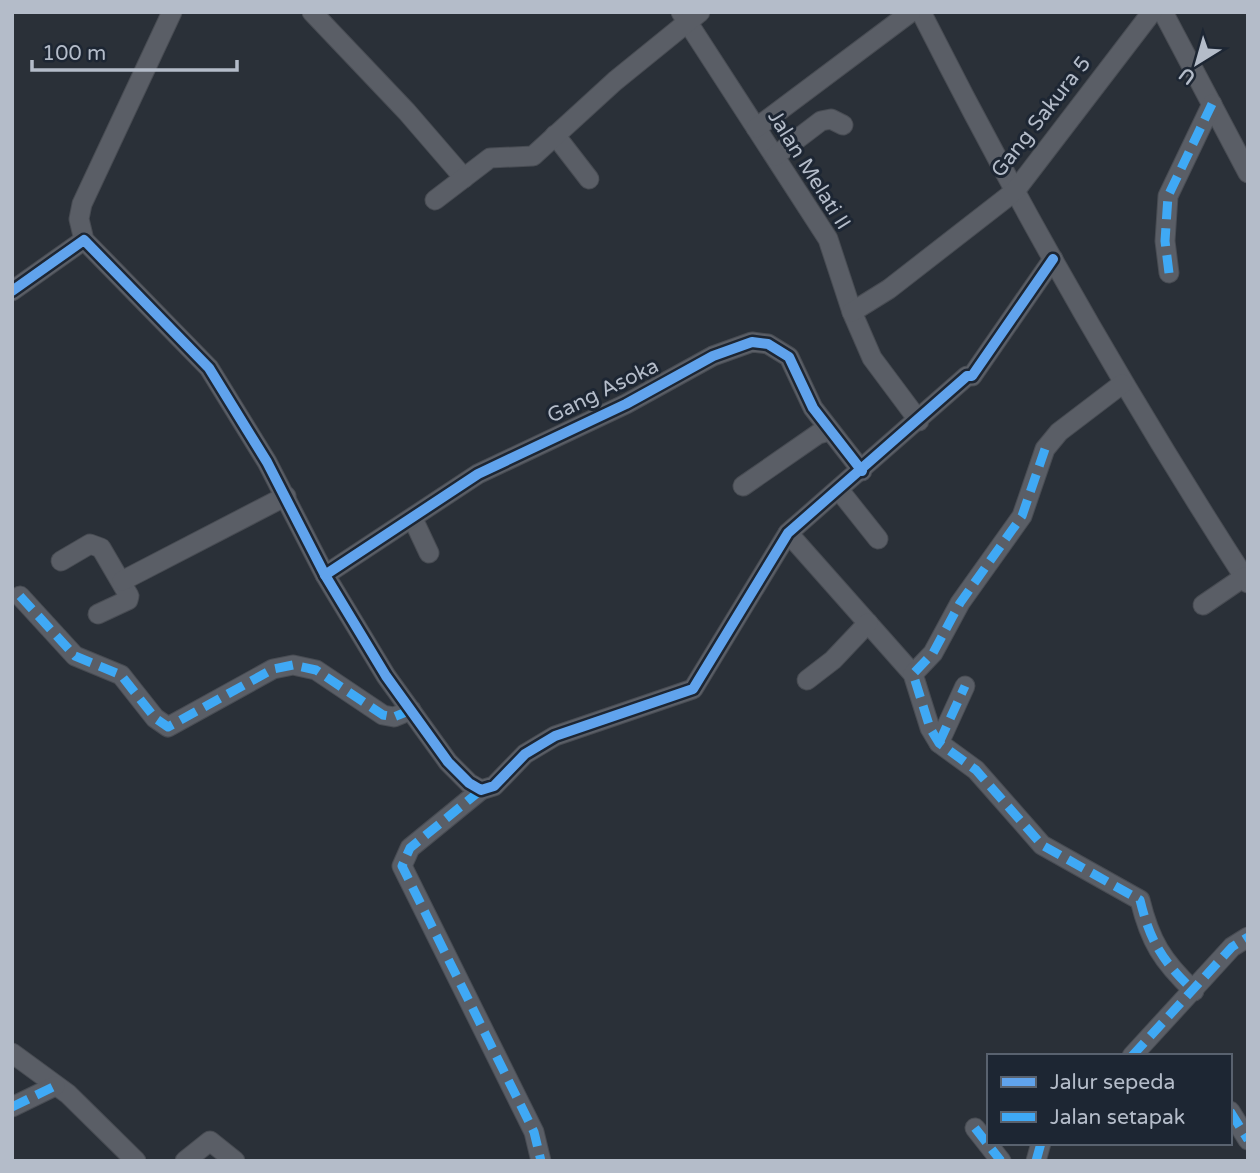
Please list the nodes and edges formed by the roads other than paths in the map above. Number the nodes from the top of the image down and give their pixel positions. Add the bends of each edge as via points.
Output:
1 (172, 12) edge
2 (312, 12) edge
3 (911, 12) edge
4 (921, 12) edge
5 (1152, 12) edge
6 (1163, 12) edge
7 (690, 16) edge
8 (1212, 104) junction
9 (843, 125) dead end
10 (756, 128) junction
11 (555, 135) junction
12 (1243, 152) edge
13 (775, 156) junction
14 (1248, 173) edge
15 (464, 178) junction
16 (589, 179) dead end
17 (1015, 191) junction
18 (435, 200) dead end
19 (83, 240) junction
20 (1053, 259) junction
21 (1169, 273) dead end
22 (12, 291) edge
23 (852, 312) junction
24 (1122, 384) junction
25 (919, 421) junction
26 (829, 431) junction
27 (862, 471) junction
28 (743, 486) dead end
29 (839, 490) junction
30 (286, 496) junction
31 (413, 519) junction
32 (788, 533) junction
33 (878, 539) dead end
34 (429, 554) dead end
35 (61, 561) dead end
36 (325, 575) junction
37 (122, 580) junction
38 (1246, 580) edge
39 (20, 596) dead end
40 (1203, 606) dead end
41 (98, 614) dead end
42 (868, 623) junction
43 (913, 674) junction
44 (807, 680) dead end
45 (965, 686) dead end
46 (411, 710) junction
47 (939, 743) junction
48 (481, 790) junction
49 (1248, 937) edge
50 (1194, 990) junction
51 (12, 1053) edge
52 (1134, 1054) edge
53 (55, 1086) junction
54 (12, 1107) edge
55 (1238, 1114) edge
56 (975, 1128) dead end
57 (1248, 1140) edge
58 (987, 1143) edge
59 (988, 1145) edge
60 (136, 1161) edge
61 (185, 1161) edge
62 (235, 1161) edge
63 (541, 1161) edge
64 (1001, 1161) edge

1 - 19 street via 82,204
2 - 15 street
3 - 10 street
4 - 17 street
5 - 17 street, Gang Sakura 5
6 - 8 street
7 - 10 street, Jalan Melati II
7 - 11 street
8 - 12 street
8 - 21 street via 1168,196 1165,241
9 - 13 street via 831,119 821,121
10 - 13 street, Jalan Melati II
11 - 15 street via 533,156 497,156
11 - 16 street
12 - 14 street
13 - 23 street, Jalan Melati II via 828,239
15 - 18 street
17 - 20 street
17 - 23 street, Gang Sakura 5 via 889,289
19 - 22 street
19 - 30 street via 209,368
20 - 24 street
20 - 25 street via 972,376
23 - 25 street, Jalan Melati II via 872,358
24 - 38 street
24 - 43 street via 1059,432 1045,449 1023,516 960,603 933,653
25 - 27 street
26 - 27 street, Gang Asoka
26 - 28 street
26 - 31 street, Gang Asoka via 789,357 768,344 752,342 713,356 626,404 478,474
27 - 29 street
29 - 32 street
29 - 33 street
30 - 36 street
30 - 37 street
31 - 34 street
31 - 36 street, Gang Asoka
32 - 42 street
32 - 48 street via 693,689 555,736 525,754 494,786
35 - 37 street via 93,543
36 - 46 street
37 - 41 street via 128,600
38 - 40 street
39 - 46 street via 75,656 121,675 155,718 168,727 272,669 293,665 316,670 383,715 394,717
42 - 43 street
42 - 44 street
43 - 47 street
45 - 47 street
46 - 48 street via 448,762
47 - 50 street via 975,770 1042,845 1140,900 1154,946
48 - 63 street via 411,848 402,866 534,1132
49 - 50 street via 1232,947
50 - 52 street
51 - 53 street
53 - 54 street
53 - 60 street
55 - 57 street
56 - 58 street
59 - 64 street
61 - 62 street via 210,1141

